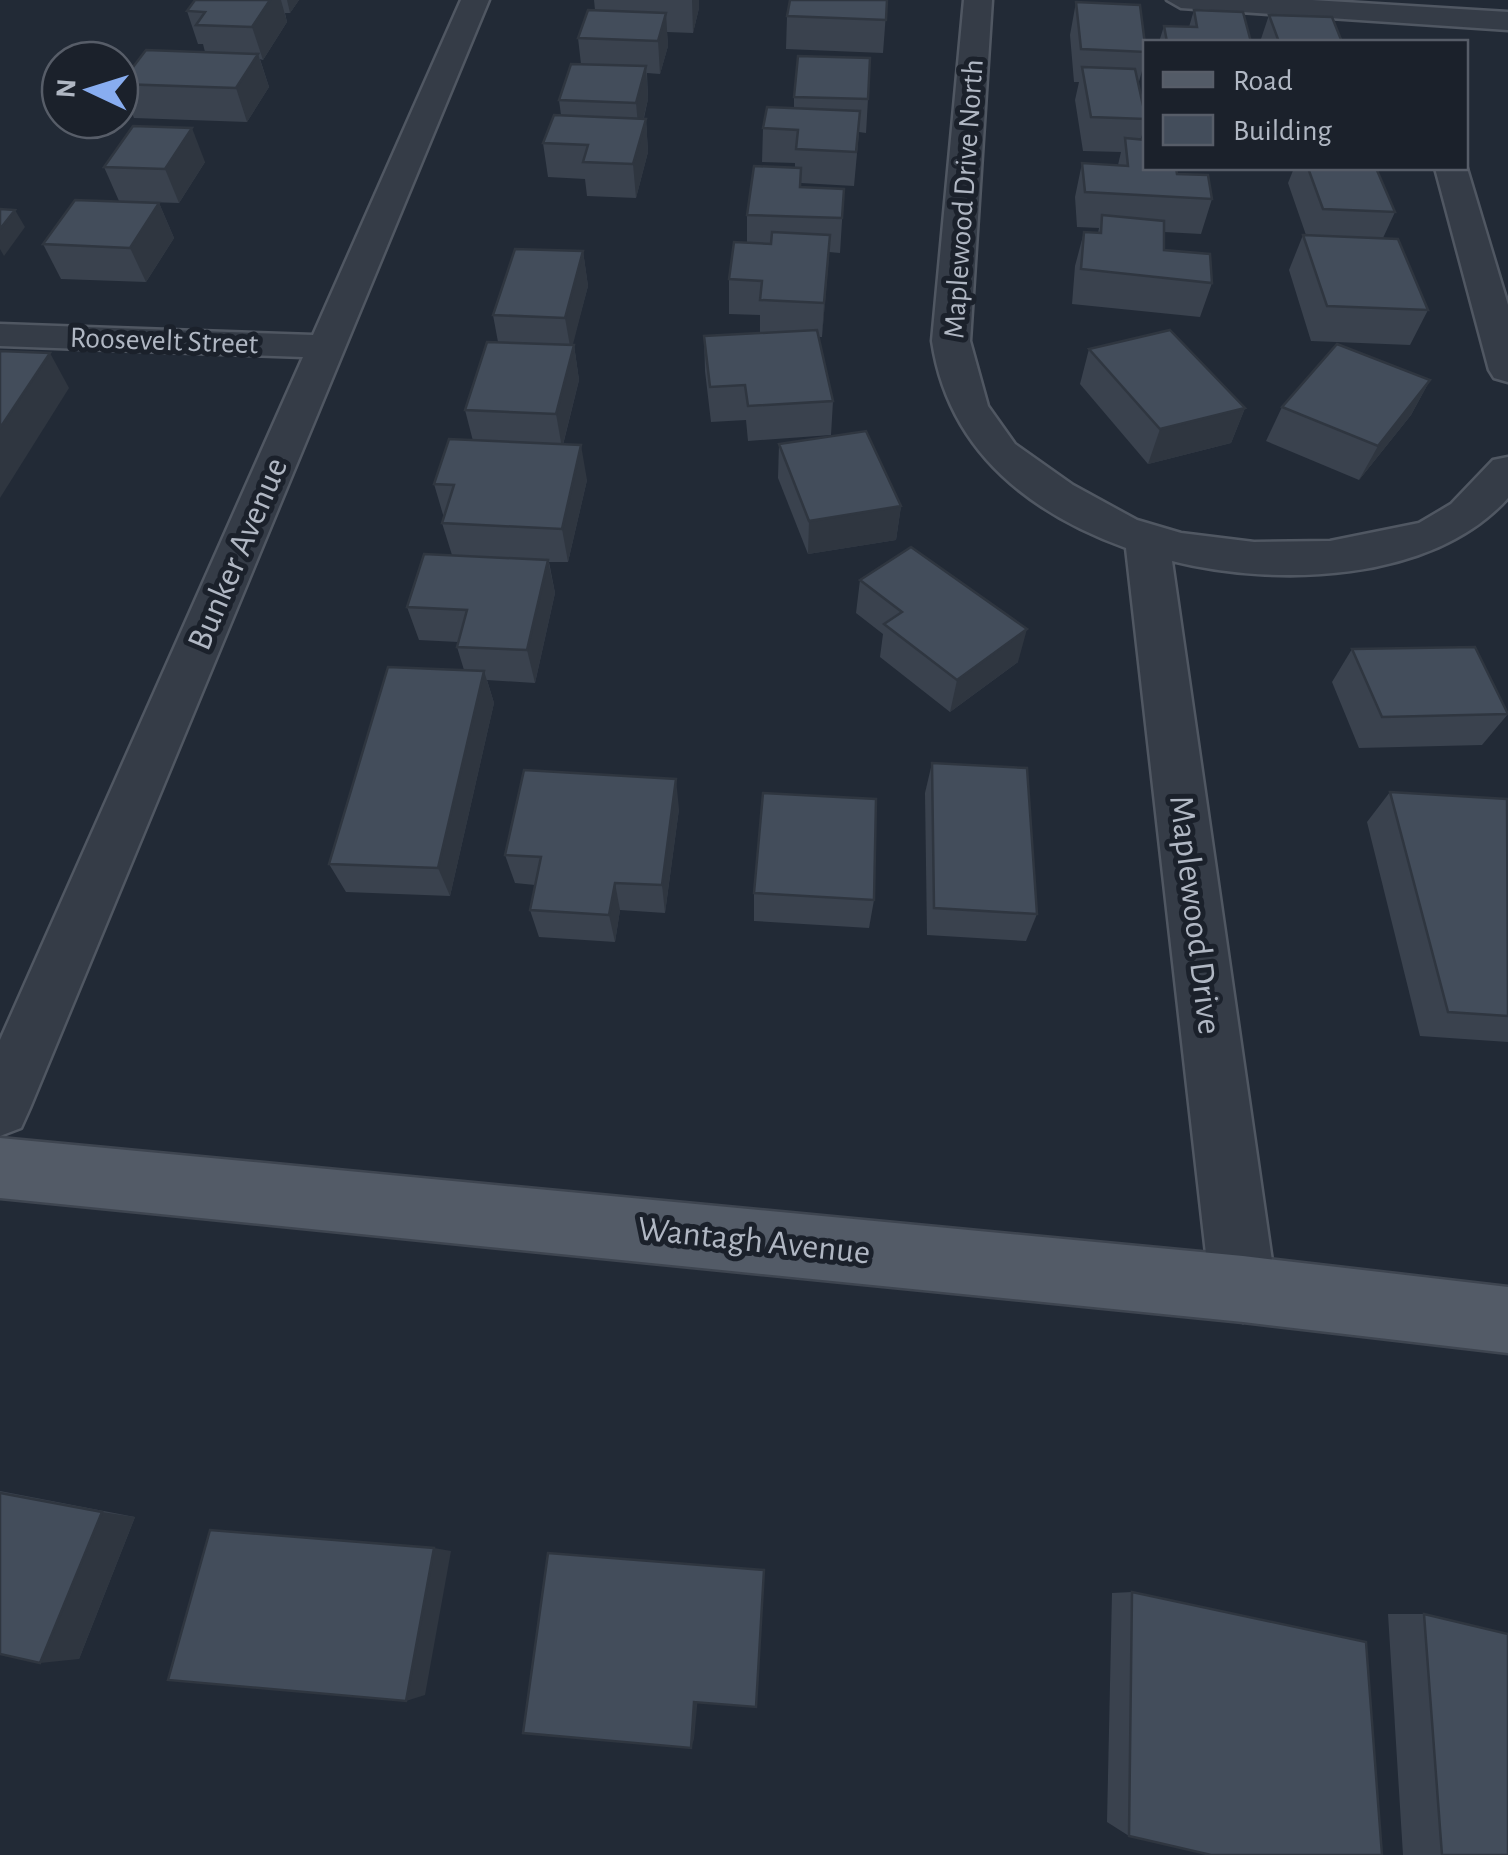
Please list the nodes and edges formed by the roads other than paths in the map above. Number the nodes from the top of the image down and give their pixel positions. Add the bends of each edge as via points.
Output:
1 (475, 0) edge
2 (978, 0) edge
3 (1181, 0) edge
4 (1508, 21) edge
5 (1412, 28) edge
6 (1452, 170) edge
7 (0, 336) edge
8 (328, 347) junction
9 (1508, 370) edge
10 (1508, 470) edge
11 (1147, 540) junction
12 (0, 1108) edge
13 (0, 1168) edge
14 (1243, 1289) junction
15 (1508, 1320) edge

1 - 8 street, Bunker Avenue
2 - 11 street, Maplewood Drive North via 951,341 957,384 980,430 1020,470
3 - 5 street
4 - 5 street
6 - 9 street
7 - 8 street, Roosevelt Street
8 - 12 street, Bunker Avenue
10 - 11 street, Maplewood Drive North via 1480,505 1451,523 1378,550 1303,558
11 - 14 street, Maplewood Drive
13 - 14 main road, Wantagh Avenue
14 - 15 main road, Wantagh Avenue

